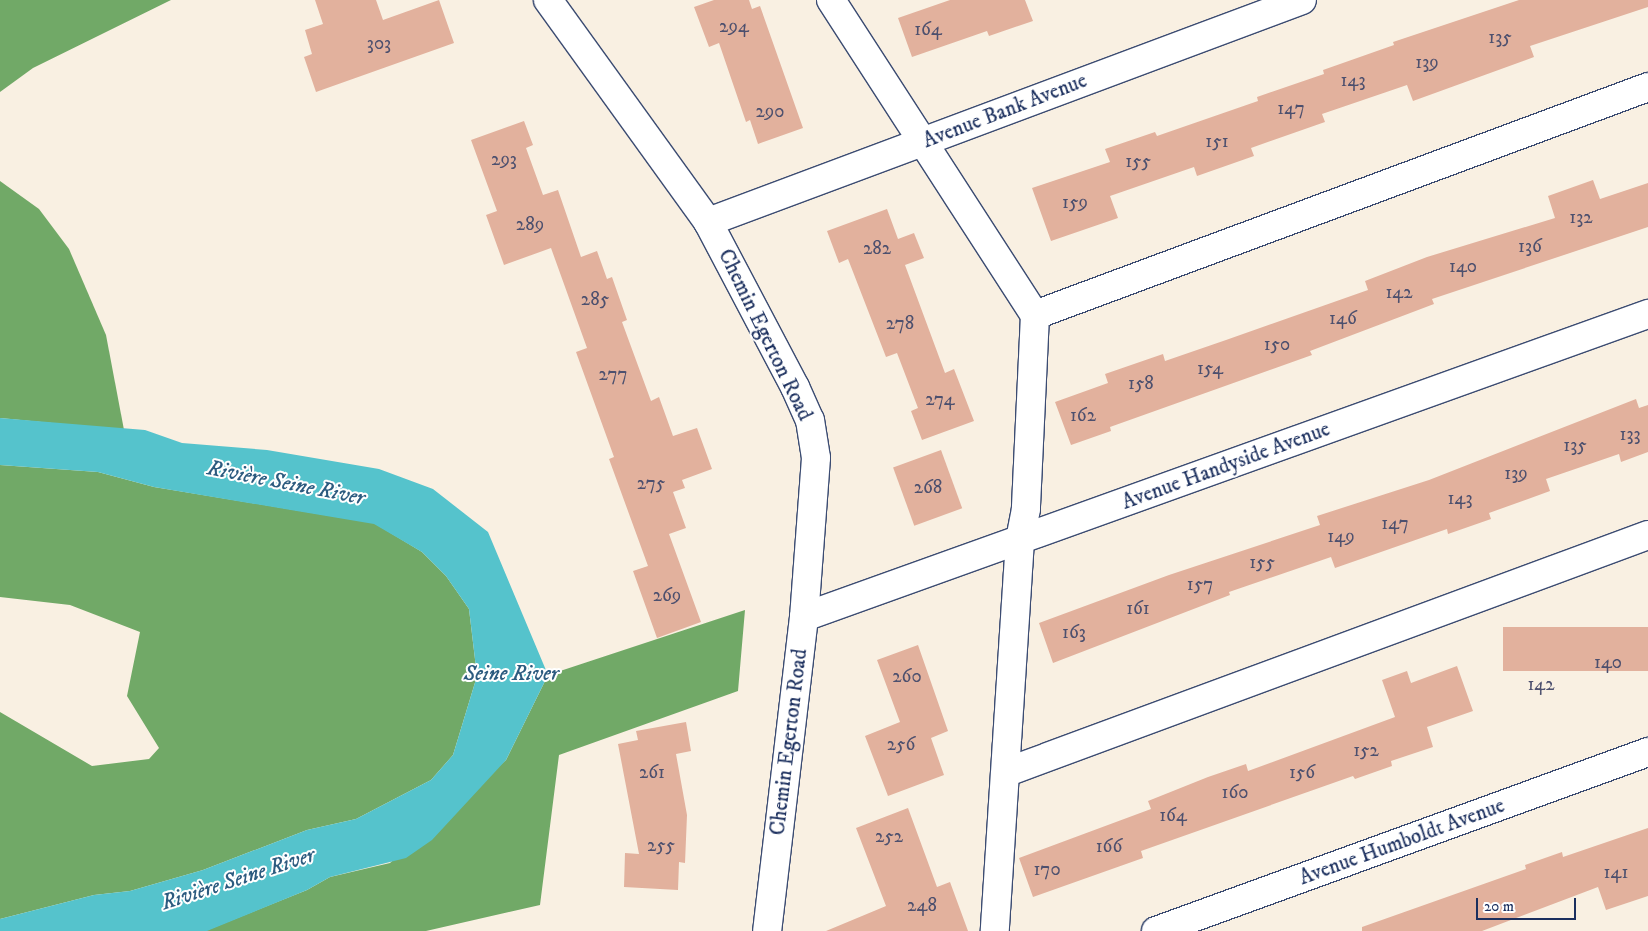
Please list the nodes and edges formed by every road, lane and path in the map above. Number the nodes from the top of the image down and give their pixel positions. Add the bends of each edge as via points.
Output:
1 (548, 0) edge
2 (831, 0) edge
3 (1302, 0) edge
4 (1648, 87) edge
5 (922, 142) junction
6 (708, 222) junction
7 (1648, 314) edge
8 (1035, 316) junction
9 (1648, 535) edge
10 (1020, 540) junction
11 (804, 617) junction
12 (1648, 752) edge
13 (1007, 772) junction
14 (767, 931) edge
15 (995, 931) edge
16 (1156, 931) edge

1 - 6 street, Chemin Egerton Road
2 - 5 street
3 - 5 street, Avenue Bank Avenue
4 - 8 street
5 - 6 street, Avenue Bank Avenue
5 - 8 street
6 - 11 street, Chemin Egerton Road via 810,420 816,458
7 - 10 street, Avenue Handyside Avenue
8 - 10 street via 1026,509
9 - 13 street
10 - 11 street, Avenue Handyside Avenue
10 - 13 street
11 - 14 street, Chemin Egerton Road
12 - 16 street, Avenue Humboldt Avenue
13 - 15 street

